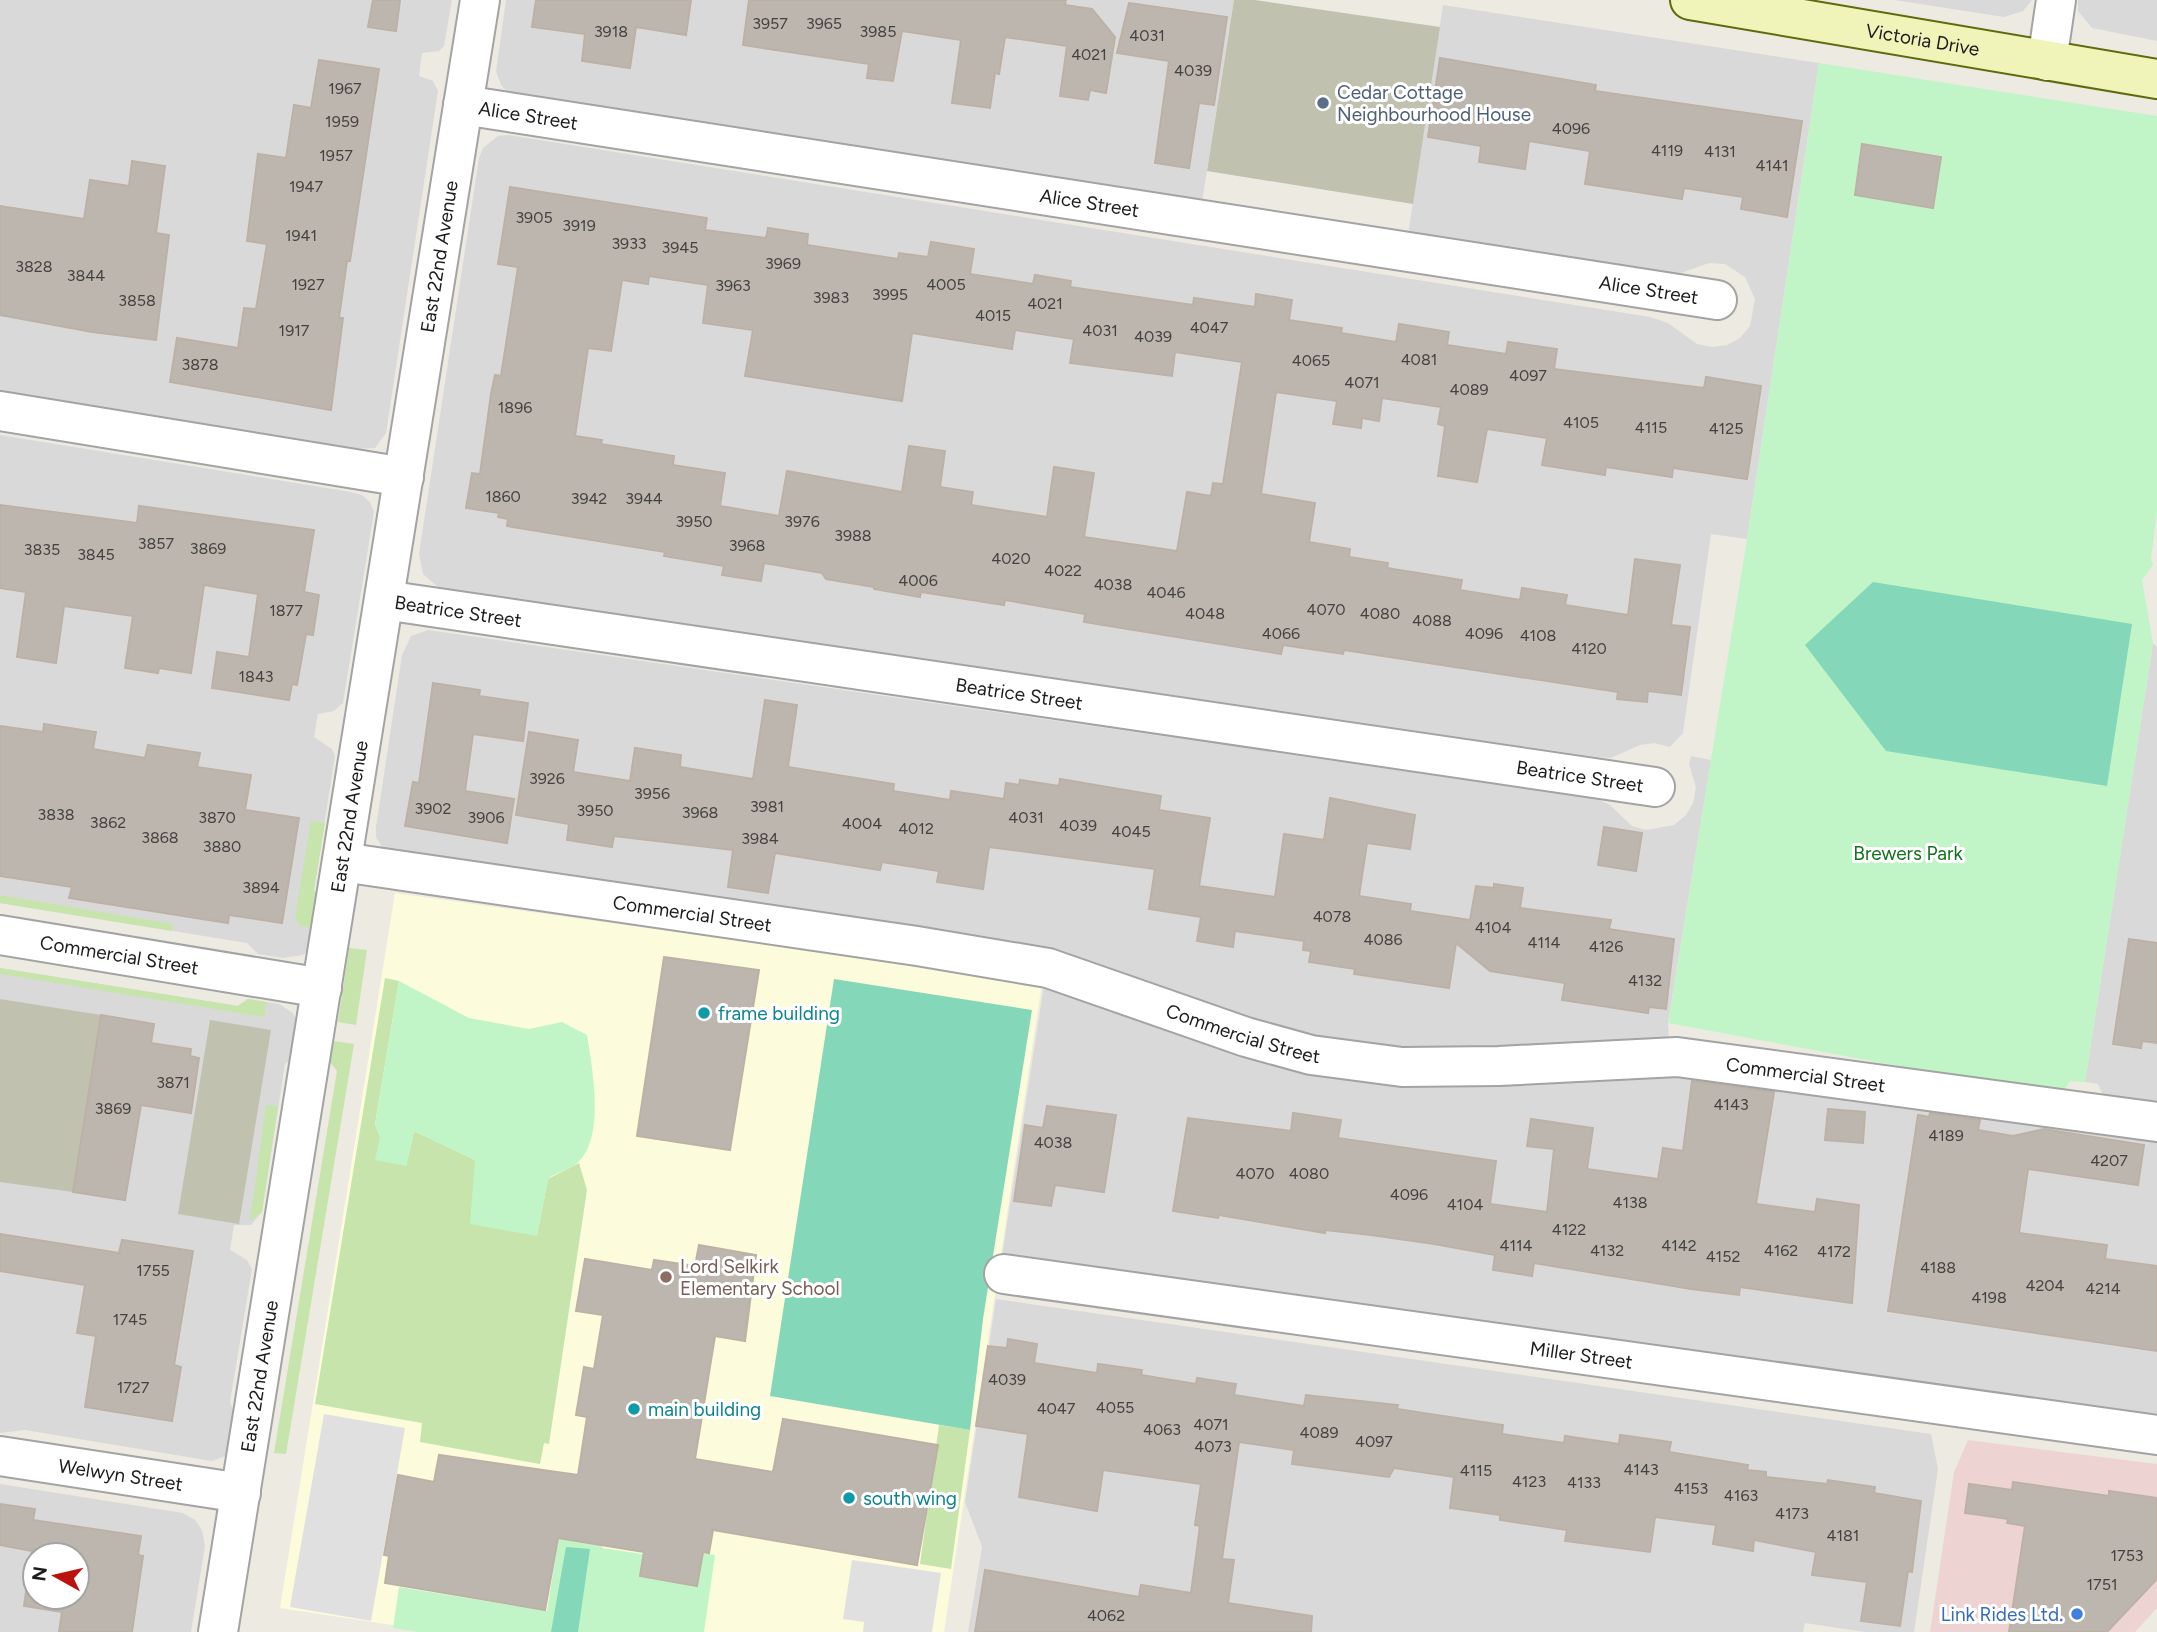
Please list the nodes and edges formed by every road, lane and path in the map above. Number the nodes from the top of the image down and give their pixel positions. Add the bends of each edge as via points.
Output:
1 (480, 0) edge
2 (1689, 0) edge
3 (2056, 0) edge
4 (2047, 61) junction
5 (2157, 79) edge
6 (463, 105) junction
7 (1717, 300) dead end
8 (0, 411) edge
9 (404, 477) junction
10 (384, 600) junction
11 (1656, 787) dead end
12 (342, 862) junction
13 (0, 935) edge
14 (322, 988) junction
15 (2157, 1122) edge
16 (1004, 1274) dead end
17 (2157, 1435) edge
18 (0, 1456) edge
19 (241, 1493) junction
20 (218, 1632) edge

1 - 6 street, East 22nd Avenue
2 - 4 street, Victoria Drive
3 - 4 street
4 - 5 street, Victoria Drive
6 - 7 street, Alice Street
6 - 9 street, East 22nd Avenue
8 - 9 street
9 - 10 street, East 22nd Avenue
10 - 11 street, Beatrice Street
10 - 12 street, East 22nd Avenue
12 - 14 street, East 22nd Avenue
12 - 15 street, Commercial Street via 1048,968 1311,1055 1402,1067 1677,1057
13 - 14 street, Commercial Street
14 - 19 street, East 22nd Avenue
16 - 17 street, Miller Street
18 - 19 street, Welwyn Street
19 - 20 street, East 22nd Avenue

